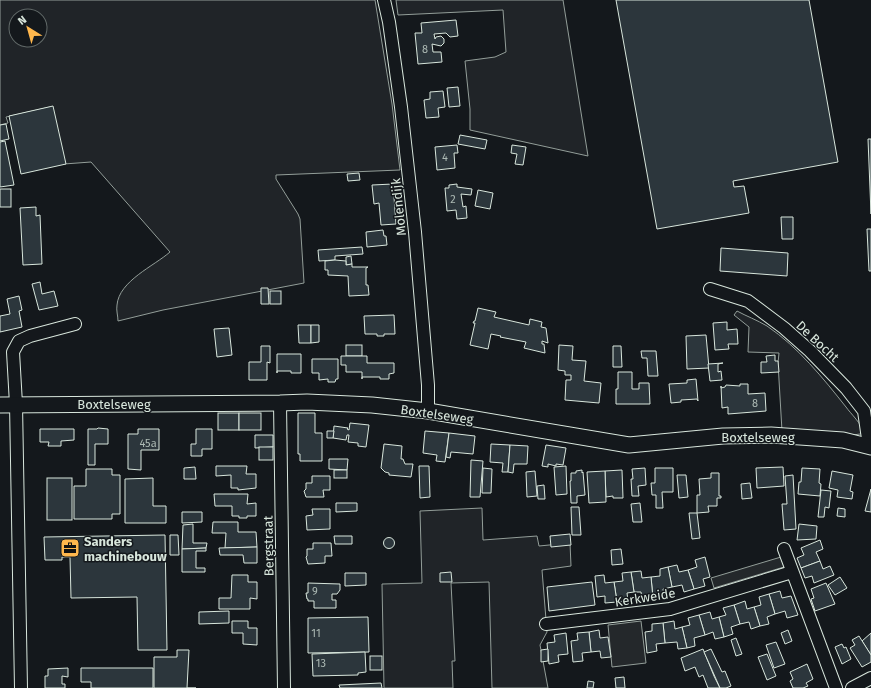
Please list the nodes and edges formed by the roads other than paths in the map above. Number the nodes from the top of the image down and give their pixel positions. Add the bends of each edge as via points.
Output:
1 (384, 0) edge
2 (710, 289) dead end
3 (75, 324) dead end
4 (280, 403) junction
5 (16, 404) junction
6 (0, 405) edge
7 (428, 411) junction
8 (870, 447) edge
9 (784, 549) dead end
10 (792, 572) junction
11 (546, 624) dead end
12 (871, 678) edge
13 (21, 688) edge
14 (284, 688) edge
15 (836, 688) edge
16 (852, 688) edge

1 - 7 street, Molendijk via 401,107 415,232
2 - 8 street, De Bocht via 748,301 810,351 846,388 864,411
3 - 5 street via 19,341 13,352
4 - 5 street, Boxtelseweg
4 - 7 street, Boxtelseweg via 364,405
4 - 14 street, Bergstraat
5 - 6 street, Boxtelseweg
5 - 13 street
7 - 8 street, Boxtelseweg via 629,445 723,436 771,435 843,440
9 - 10 street
10 - 11 street, Kerkweide via 670,609
10 - 15 street
12 - 16 street

